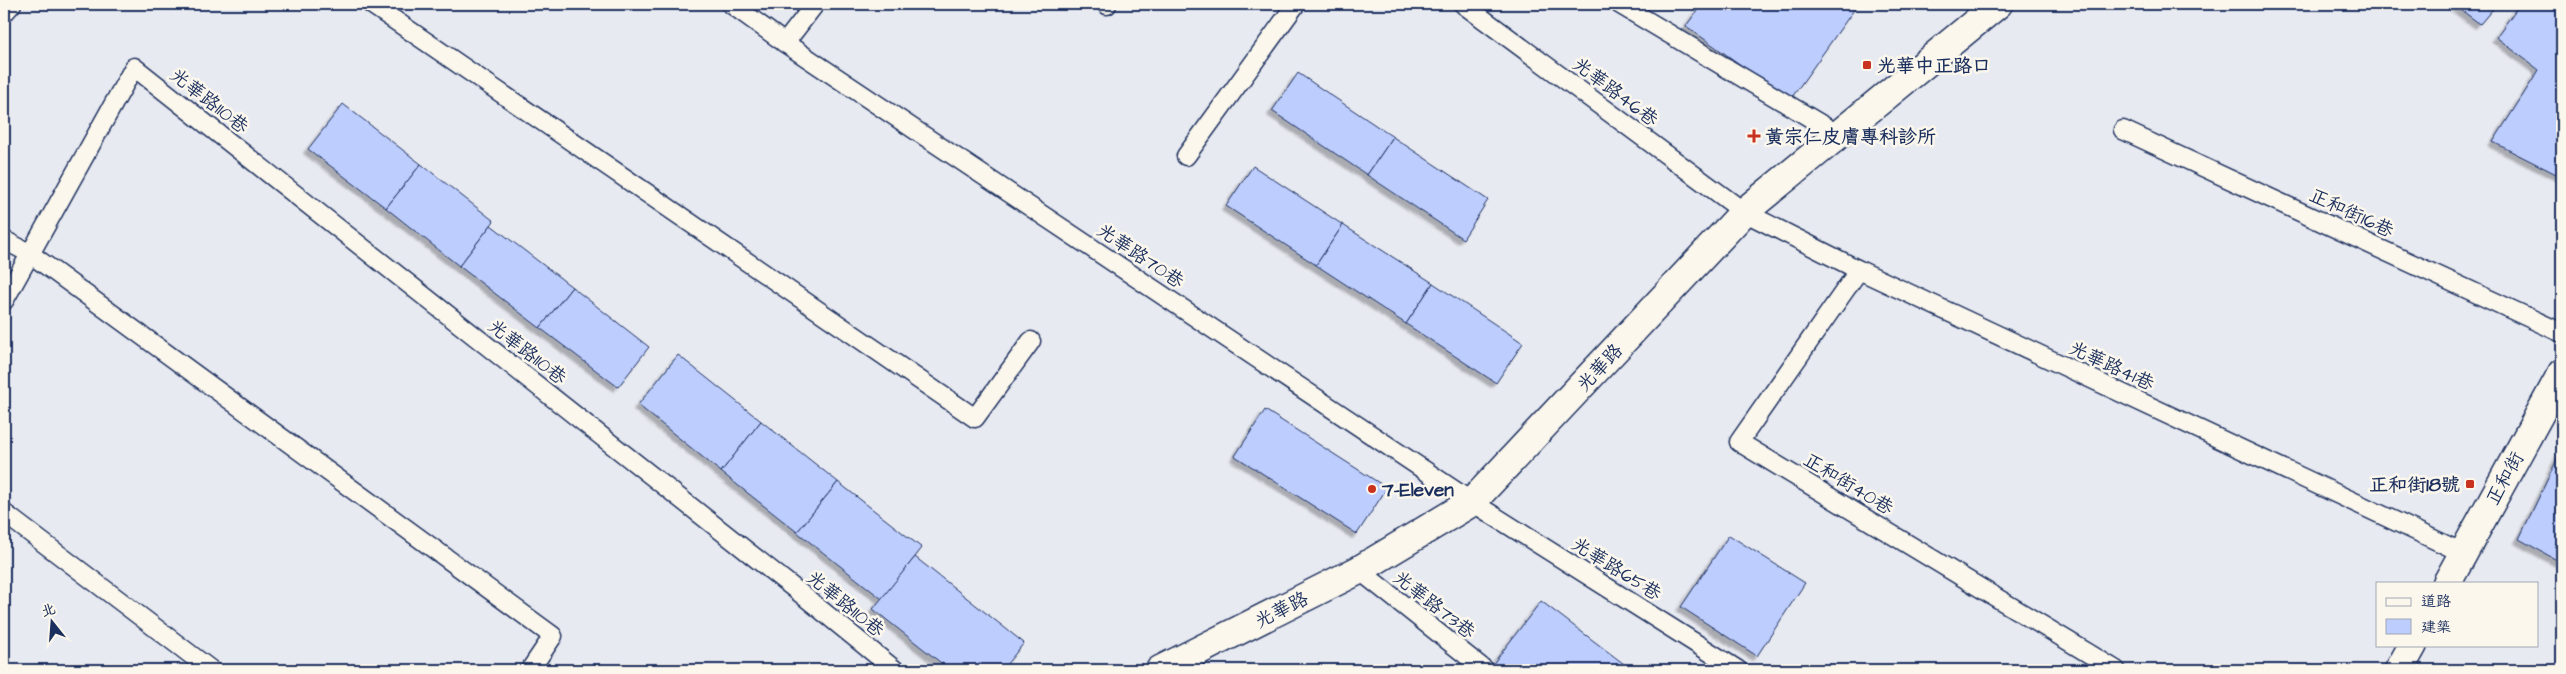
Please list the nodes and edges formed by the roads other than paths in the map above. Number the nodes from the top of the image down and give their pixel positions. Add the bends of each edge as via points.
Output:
1 (12, 4) edge
2 (371, 4) edge
3 (732, 4) edge
4 (815, 4) edge
5 (1296, 4) edge
6 (1463, 4) edge
7 (1618, 4) edge
8 (1998, 4) edge
9 (4, 13) edge
10 (785, 43) junction
11 (2123, 130) dead end
12 (1839, 134) junction
13 (1186, 156) dead end
14 (1744, 212) junction
15 (4, 240) edge
16 (29, 253) junction
17 (1859, 270) junction
18 (4, 301) edge
19 (2562, 333) edge
20 (1032, 341) dead end
21 (2562, 373) edge
22 (1472, 502) junction
23 (4, 513) edge
24 (2463, 553) junction
25 (1359, 570) junction
26 (2448, 582) edge
27 (2412, 646) edge
28 (211, 670) edge
29 (530, 670) edge
30 (894, 670) edge
31 (1160, 670) edge
32 (1485, 670) edge
33 (1738, 670) edge
34 (2116, 670) edge
35 (2399, 670) edge

1 - 9 lane
2 - 20 lane via 976,418
3 - 10 lane, 光華路70巷
4 - 10 lane
5 - 13 lane
6 - 14 lane, 光華路46巷
7 - 12 lane
8 - 12 street, 光華路
10 - 22 lane, 光華路70巷
11 - 19 lane, 正和街16巷
12 - 14 street, 光華路
14 - 17 lane, 光華路41巷
14 - 22 street, 光華路
15 - 16 lane
16 - 18 lane
16 - 29 lane via 553,636
16 - 30 lane, 光華路110巷 via 134,67
17 - 24 lane, 光華路41巷
17 - 34 lane, 正和街40巷 via 1739,442
21 - 24 street, 正和街
22 - 25 street, 光華路
22 - 33 lane, 光華路65巷
23 - 28 lane
24 - 26 street, 正和街
25 - 31 street, 光華路
25 - 32 lane, 光華路73巷
27 - 35 street

